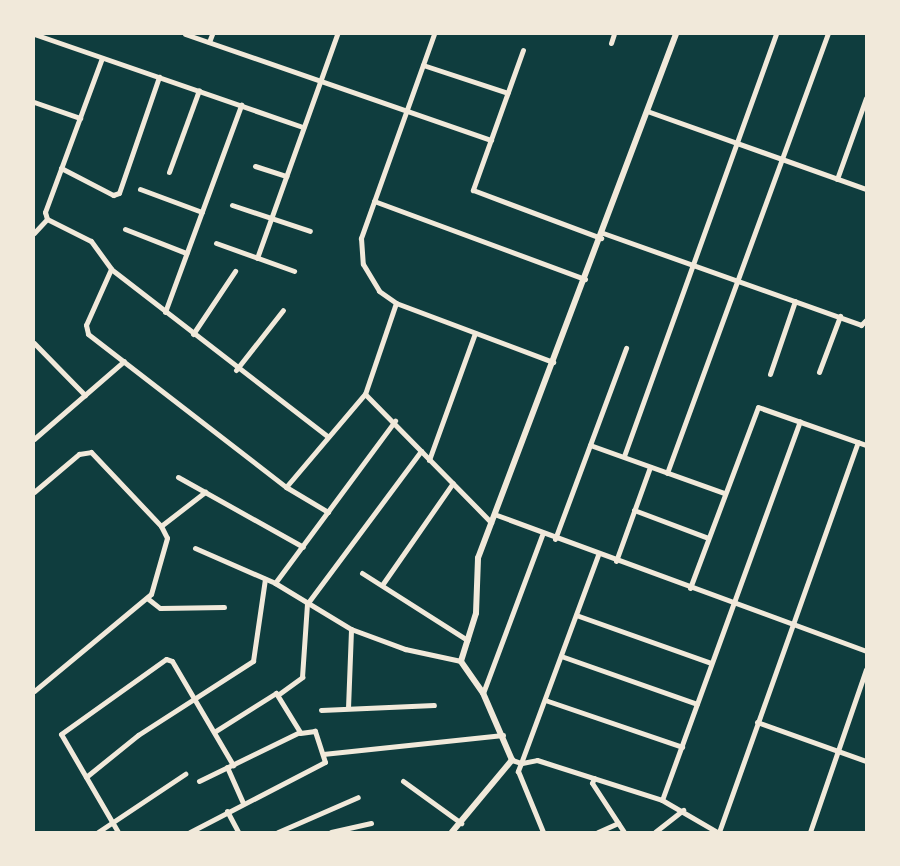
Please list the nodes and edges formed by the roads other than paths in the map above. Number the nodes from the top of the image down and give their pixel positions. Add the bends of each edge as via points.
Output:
1 (34, 34) edge
2 (185, 34) edge
3 (212, 34) edge
4 (337, 34) edge
5 (434, 34) edge
6 (614, 34) edge
7 (676, 34) edge
8 (776, 34) edge
9 (828, 34) edge
10 (209, 42) junction
11 (611, 43) dead end
12 (523, 50) dead end
13 (102, 58) junction
14 (423, 65) junction
15 (159, 77) junction
16 (320, 81) junction
17 (198, 90) junction
18 (508, 93) junction
19 (866, 98) edge
20 (34, 102) edge
21 (241, 105) junction
22 (406, 111) junction
23 (648, 111) junction
24 (80, 118) junction
25 (303, 127) junction
26 (491, 140) junction
27 (737, 144) junction
28 (781, 159) junction
29 (255, 166) dead end
30 (62, 168) junction
31 (169, 172) dead end
32 (286, 176) junction
33 (837, 179) junction
34 (140, 189) dead end
35 (866, 189) edge
36 (374, 201) junction
37 (232, 205) dead end
38 (202, 212) junction
39 (47, 219) junction
40 (271, 219) junction
41 (125, 229) dead end
42 (310, 231) dead end
43 (34, 233) edge
44 (602, 236) junction
45 (216, 243) dead end
46 (186, 253) junction
47 (257, 258) junction
48 (693, 265) junction
49 (112, 269) junction
50 (235, 271) dead end
51 (294, 271) dead end
52 (585, 279) junction
53 (737, 281) junction
54 (795, 301) junction
55 (396, 303) junction
56 (283, 310) dead end
57 (165, 312) junction
58 (840, 316) junction
59 (866, 320) edge
60 (475, 333) junction
61 (193, 334) junction
62 (35, 347) edge
63 (626, 348) dead end
64 (124, 361) junction
65 (553, 362) junction
66 (236, 370) junction
67 (819, 372) dead end
68 (770, 374) dead end
69 (364, 394) junction
70 (85, 395) junction
71 (395, 421) junction
72 (800, 421) junction
73 (328, 437) junction
74 (34, 439) edge
75 (858, 442) junction
76 (590, 445) junction
77 (866, 445) edge
78 (421, 451) junction
79 (624, 456) junction
80 (429, 460) junction
81 (650, 467) junction
82 (667, 473) junction
83 (178, 477) dead end
84 (453, 483) junction
85 (286, 487) junction
86 (34, 492) edge
87 (205, 492) junction
88 (724, 493) junction
89 (634, 510) junction
90 (328, 512) junction
91 (494, 514) junction
92 (491, 522) junction
93 (161, 526) junction
94 (542, 535) junction
95 (708, 538) junction
96 (555, 539) junction
97 (302, 546) junction
98 (195, 548) dead end
99 (598, 555) junction
100 (616, 561) junction
101 (362, 573) dead end
102 (265, 579) junction
103 (276, 583) junction
104 (382, 585) junction
105 (690, 588) junction
106 (147, 598) junction
107 (734, 603) junction
108 (307, 604) junction
109 (224, 607) dead end
110 (576, 615) junction
111 (792, 624) junction
112 (352, 629) junction
113 (467, 640) junction
114 (866, 651) edge
115 (561, 656) junction
116 (461, 661) junction
117 (711, 662) junction
118 (866, 669) edge
119 (34, 691) edge
120 (279, 694) junction
121 (483, 694) junction
122 (193, 697) junction
123 (545, 700) junction
124 (697, 704) junction
125 (434, 705) dead end
126 (348, 708) junction
127 (321, 710) dead end
128 (757, 722) junction
129 (214, 732) junction
130 (300, 733) junction
131 (503, 735) junction
132 (682, 747) junction
133 (837, 750) junction
134 (324, 754) junction
135 (512, 760) junction
136 (866, 761) edge
137 (521, 764) junction
138 (230, 766) junction
139 (185, 774) dead end
140 (86, 777) junction
141 (594, 778) junction
142 (199, 781) dead end
143 (404, 781) dead end
144 (358, 797) dead end
145 (662, 800) junction
146 (243, 803) junction
147 (684, 810) junction
148 (227, 811) junction
149 (113, 822) junction
150 (371, 823) dead end
151 (461, 823) junction
152 (618, 823) junction
153 (98, 832) edge
154 (118, 832) edge
155 (190, 832) edge
156 (238, 832) edge
157 (278, 832) edge
158 (331, 832) edge
159 (452, 832) edge
160 (543, 832) edge
161 (598, 832) edge
162 (624, 832) edge
163 (655, 832) edge
164 (718, 832) edge
165 (810, 832) edge

1 - 13 street
2 - 10 street
3 - 10 street
4 - 16 street
5 - 14 street
6 - 11 street
7 - 23 street
8 - 27 street
9 - 28 street
10 - 16 street
12 - 18 street
13 - 15 street
13 - 24 street
14 - 18 street
14 - 22 street
15 - 17 street
15 - 30 street via 119,193 114,195
16 - 22 street
16 - 25 street
17 - 21 street
17 - 31 street
18 - 26 street
19 - 33 street
20 - 24 street
21 - 25 street
21 - 38 street
22 - 26 street
22 - 36 street
23 - 27 street
23 - 44 street
24 - 30 street
25 - 32 street
26 - 44 street via 474,192
27 - 28 street
27 - 48 street
28 - 33 street
28 - 53 street
29 - 32 street
30 - 39 street
32 - 40 street
33 - 35 street
34 - 38 street
36 - 52 street
36 - 55 street via 361,238 363,264 379,291
37 - 40 street
38 - 46 street
39 - 43 street
39 - 49 street via 91,241
40 - 42 street
40 - 47 street
41 - 46 street
44 - 48 street
44 - 52 street
45 - 47 street
46 - 57 street
47 - 51 street
48 - 53 street
48 - 79 street
49 - 57 street
49 - 64 street via 85,330
50 - 61 street
52 - 65 street
53 - 54 street
53 - 82 street
54 - 58 street
54 - 68 street
55 - 60 street
55 - 69 street
56 - 66 street
57 - 61 street
58 - 59 street via 861,324
58 - 67 street
60 - 65 street
60 - 80 street
61 - 66 street
62 - 70 street
63 - 76 street
64 - 70 street
64 - 85 street
65 - 91 street
66 - 73 street
69 - 71 street
69 - 73 street
70 - 74 street
71 - 78 street
71 - 90 street
72 - 75 street
72 - 88 street via 758,407
72 - 107 street
73 - 85 street
75 - 77 street
75 - 111 street
76 - 79 street
76 - 96 street
78 - 80 street
78 - 108 street
79 - 81 street
80 - 84 street
81 - 82 street
81 - 89 street
82 - 88 street
83 - 87 street
84 - 92 street
84 - 104 street
85 - 90 street
86 - 93 street via 79,454 91,452
87 - 93 street
87 - 97 street
88 - 95 street
89 - 95 street
89 - 100 street
90 - 97 street
91 - 92 street
91 - 94 street
92 - 113 street via 475,569 476,613
93 - 106 street via 166,545 155,588
94 - 96 street
94 - 121 street
95 - 105 street
96 - 99 street
97 - 103 street
98 - 102 street
99 - 100 street
99 - 110 street
100 - 105 street
101 - 104 street
102 - 103 street
102 - 122 street via 256,658
103 - 108 street
104 - 113 street
105 - 107 street
106 - 109 street via 160,608
106 - 119 street
107 - 111 street
107 - 117 street
108 - 112 street
108 - 120 street via 302,677
110 - 115 street
110 - 117 street
111 - 114 street
111 - 128 street
112 - 116 street via 405,649
112 - 126 street
113 - 116 street
115 - 123 street
115 - 124 street
116 - 121 street
117 - 124 street
118 - 133 street
120 - 129 street via 272,694
120 - 130 street
121 - 131 street
122 - 129 street
122 - 140 street
122 - 140 street via 172,661 166,659 63,730 63,738
123 - 132 street
123 - 137 street
124 - 132 street
125 - 126 street
126 - 127 street
128 - 133 street
128 - 164 street
129 - 138 street
130 - 134 street via 315,731
130 - 138 street
131 - 134 street
131 - 135 street
132 - 145 street
133 - 136 street
133 - 165 street
134 - 146 street via 325,762
135 - 137 street
135 - 151 street
137 - 141 street via 537,760
137 - 160 street via 518,771
138 - 142 street
138 - 146 street
139 - 149 street
140 - 149 street
141 - 145 street
141 - 152 street via 592,784
143 - 151 street
144 - 157 street
145 - 147 street
146 - 148 street
147 - 163 street
147 - 164 street
148 - 155 street
148 - 156 street
149 - 153 street
149 - 154 street
150 - 158 street
151 - 159 street
152 - 161 street
152 - 162 street

